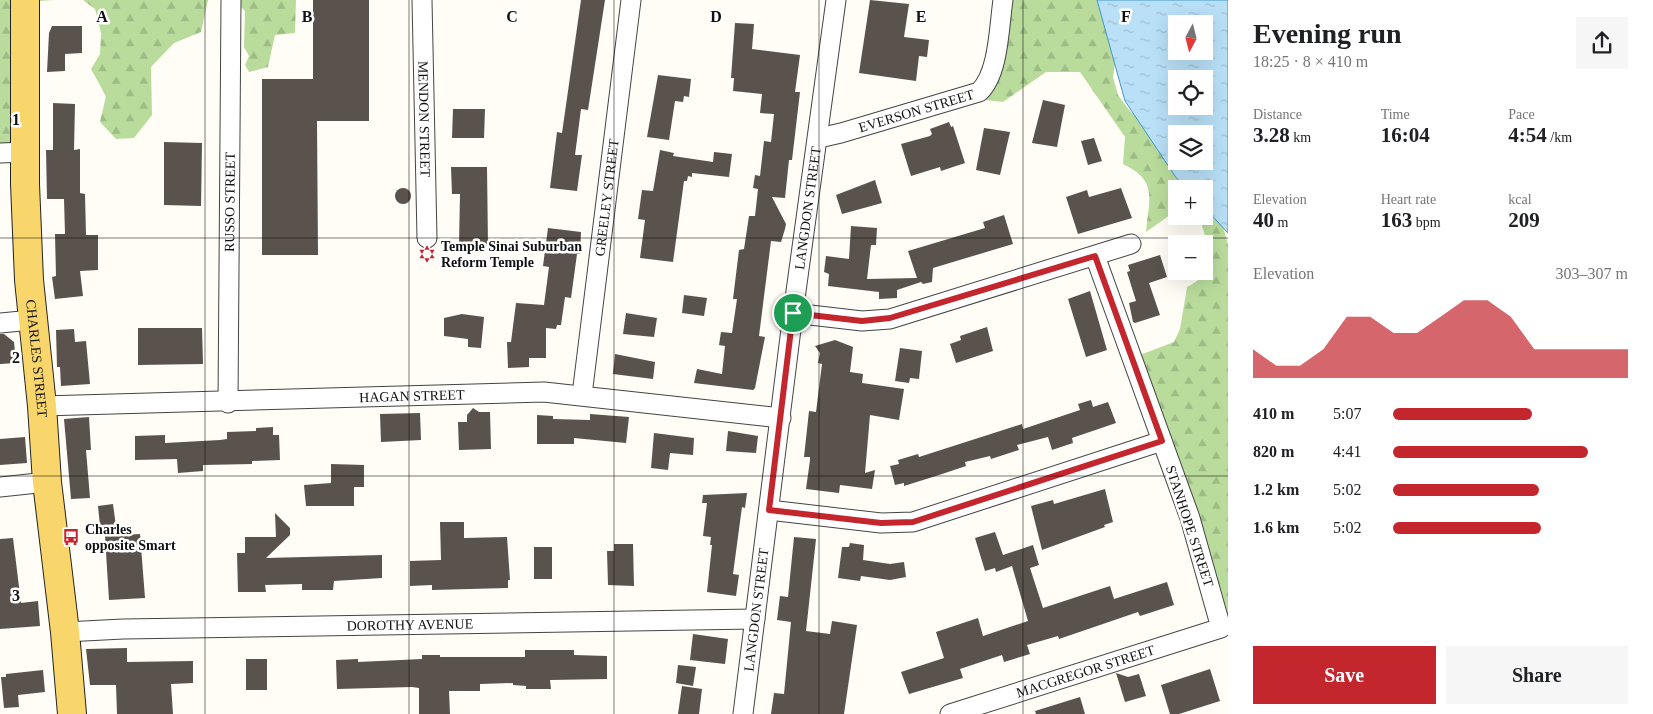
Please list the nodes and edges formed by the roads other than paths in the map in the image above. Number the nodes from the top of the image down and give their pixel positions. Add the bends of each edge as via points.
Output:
1 (25, 0) edge
2 (231, 0) edge
3 (422, 0) edge
4 (631, 0) edge
5 (836, 0) edge
6 (1003, 0) edge
7 (819, 138) junction
8 (13, 152) edge
9 (427, 238) dead end
10 (1131, 244) dead end
11 (1095, 256) junction
12 (793, 313) junction
13 (32, 320) junction
14 (0, 322) edge
15 (582, 395) junction
16 (228, 403) junction
17 (42, 406) junction
18 (781, 418) junction
19 (1162, 441) junction
20 (47, 482) junction
21 (0, 487) edge
22 (769, 510) junction
23 (755, 619) junction
24 (1221, 628) joint
25 (65, 632) junction
26 (72, 714) edge
27 (743, 714) edge
28 (950, 714) edge

1 - 8 main road, CHARLES STREET
2 - 16 street, RUSSO STREET
3 - 9 street, MENDON STREET
4 - 15 street, GREELEY STREET
5 - 7 street, LANGDON STREET
6 - 7 street, EVERSON STREET via 992,72 987,85 979,92
7 - 12 street, LANGDON STREET
8 - 13 main road, CHARLES STREET
10 - 11 street
11 - 12 street via 890,318 862,321
11 - 19 street, STANHOPE STREET
12 - 18 street, LANGDON STREET
13 - 14 street
13 - 17 main road, CHARLES STREET
15 - 16 street, HAGAN STREET via 521,392
15 - 18 street, HAGAN STREET
16 - 17 street, HAGAN STREET
17 - 20 main road, CHARLES STREET
18 - 22 street, LANGDON STREET
19 - 22 street via 913,522 881,523
19 - 24 street, STANHOPE STREET via 1190,518
20 - 21 street
20 - 25 main road, CHARLES STREET
22 - 23 street, LANGDON STREET
23 - 25 street, DOROTHY AVENUE
23 - 27 street, LANGDON STREET
24 - 28 street, MACGREGOR STREET
25 - 26 main road, CHARLES STREET

